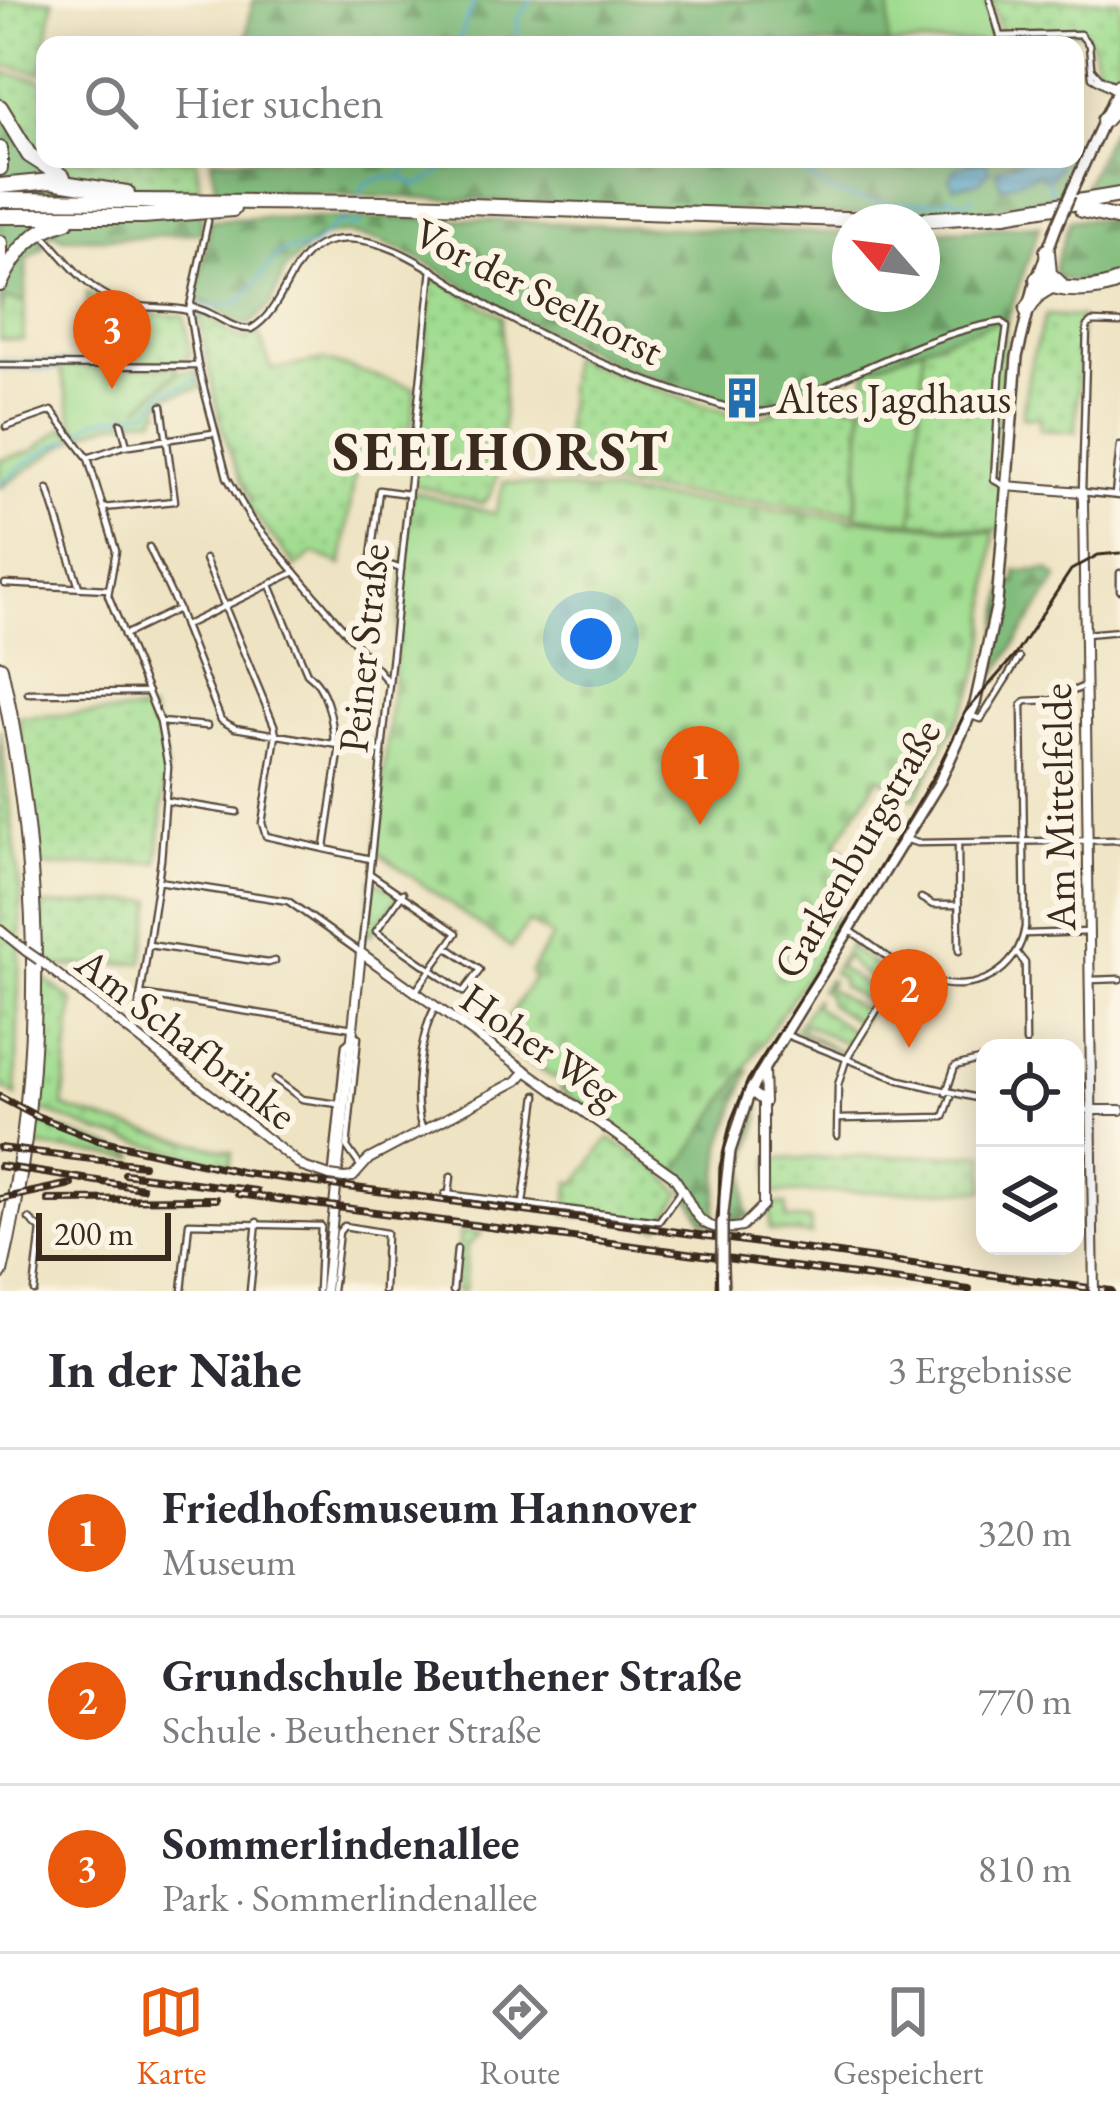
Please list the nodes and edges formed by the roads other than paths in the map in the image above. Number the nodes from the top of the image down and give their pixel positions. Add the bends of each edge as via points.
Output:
1 (990, 0) edge
2 (1000, 36) edge
3 (1000, 36) edge
4 (1082, 36) edge
5 (1084, 38) edge
6 (1119, 91) edge
7 (1, 111) edge
8 (1104, 120) joint
9 (0, 149) edge
10 (36, 162) edge
11 (1084, 164) edge
12 (0, 168) edge
13 (49, 168) edge
14 (1082, 168) edge
15 (0, 186) edge
16 (88, 187) junction
17 (1120, 199) edge
18 (275, 202) junction
19 (0, 208) edge
20 (233, 209) junction
21 (1082, 210) junction
22 (87, 216) junction
23 (1120, 219) edge
24 (208, 221) dead end
25 (940, 225) edge
26 (832, 226) edge
27 (47, 239) dead end
28 (0, 243) edge
29 (1047, 251) junction
30 (0, 266) edge
31 (432, 269) junction
32 (1120, 279) edge
33 (1049, 283) junction
34 (0, 284) edge
35 (193, 308) junction
36 (1027, 310) joint
37 (1120, 323) edge
38 (0, 364) edge
39 (200, 372) junction
40 (162, 406) dead end
41 (121, 423) dead end
42 (6, 427) dead end
43 (213, 433) junction
44 (166, 442) junction
45 (127, 445) junction
46 (1120, 446) edge
47 (88, 458) junction
48 (1006, 486) junction
49 (49, 489) dead end
50 (1082, 492) junction
51 (408, 494) junction
52 (1117, 496) edge
53 (103, 508) junction
54 (149, 547) dead end
55 (206, 559) dead end
56 (401, 569) junction
57 (295, 572) junction
58 (1120, 572) edge
59 (4, 584) dead end
60 (270, 585) junction
61 (79, 587) junction
62 (108, 589) junction
63 (1120, 590) edge
64 (227, 605) junction
65 (178, 609) junction
66 (184, 626) junction
67 (1120, 631) edge
68 (1084, 634) junction
69 (124, 635) junction
70 (1019, 658) dead end
71 (0, 668) edge
72 (389, 683) junction
73 (1086, 686) junction
74 (0, 690) edge
75 (148, 692) junction
76 (28, 693) dead end
77 (971, 716) junction
78 (160, 722) junction
79 (207, 726) dead end
80 (276, 735) junction
81 (337, 745) junction
82 (382, 752) junction
83 (167, 801) junction
84 (237, 812) dead end
85 (905, 839) junction
86 (1089, 841) junction
87 (1120, 841) edge
88 (1024, 842) junction
89 (958, 843) junction
90 (325, 847) junction
91 (370, 859) junction
92 (369, 873) junction
93 (158, 880) junction
94 (403, 893) junction
95 (921, 898) dead end
96 (958, 905) junction
97 (0, 930) edge
98 (850, 931) junction
99 (1090, 932) junction
100 (1024, 934) junction
101 (149, 945) junction
102 (447, 947) junction
103 (959, 951) dead end
104 (361, 953) junction
105 (1017, 953) junction
106 (275, 961) dead end
107 (904, 966) junction
108 (431, 970) junction
109 (1090, 980) junction
110 (1120, 980) edge
111 (415, 992) junction
112 (141, 995) junction
113 (436, 1007) junction
114 (130, 1033) junction
115 (352, 1033) junction
116 (784, 1034) junction
117 (1026, 1039) edge
118 (845, 1060) junction
119 (976, 1061) edge
120 (764, 1066) junction
121 (526, 1071) junction
122 (275, 1079) dead end
123 (949, 1094) junction
124 (537, 1095) dead end
125 (749, 1095) junction
126 (976, 1098) edge
127 (338, 1104) junction
128 (763, 1109) junction
129 (1084, 1110) edge
130 (1093, 1110) junction
131 (1120, 1110) edge
132 (840, 1119) junction
133 (423, 1130) junction
134 (837, 1136) dead end
135 (361, 1167) junction
136 (331, 1174) junction
137 (451, 1176) dead end
138 (682, 1189) junction
139 (523, 1203) junction
140 (29, 1220) dead end
141 (257, 1222) junction
142 (457, 1249) dead end
143 (0, 1252) edge
144 (0, 1272) edge
145 (34, 1290) edge
146 (45, 1291) edge
147 (182, 1291) edge
148 (250, 1291) edge
149 (325, 1291) edge
150 (384, 1291) edge
151 (453, 1291) edge
152 (723, 1291) edge
153 (1094, 1291) edge

1 - 2 street
3 - 4 street
5 - 6 street via 1095,80
6 - 8 highway
7 - 10 highway
8 - 11 main road, bridge
9 - 12 highway
13 - 16 highway
14 - 29 main road, bridge
15 - 16 highway via 40,180
16 - 18 highway
17 - 18 highway via 905,221
17 - 21 highway
18 - 19 highway
19 - 20 highway
19 - 22 highway
20 - 22 highway
20 - 26 highway
21 - 23 highway
21 - 25 highway
22 - 34 highway via 35,234
24 - 35 street
27 - 35 street, Vor der Seelhorst via 106,297
28 - 30 highway
29 - 33 main road
29 - 33 highway
31 - 35 street, Vor der Seelhorst via 379,244 333,241 292,273 257,326 234,327
31 - 48 street, Vor der Seelhorst via 616,371 753,412 1006,323 994,480
31 - 51 street, Peiner Straße
32 - 33 highway
33 - 36 highway
35 - 39 street
36 - 48 main road, Garkenburgstraße
37 - 50 street, Am Mittelfelde via 1089,323
38 - 39 street
39 - 43 street
40 - 44 street
41 - 45 street
42 - 47 street via 52,411
43 - 44 street
43 - 57 street via 237,500
44 - 45 street
44 - 53 street via 176,501
45 - 47 street
46 - 52 street
47 - 53 street
48 - 50 street
48 - 77 main road, Garkenburgstraße via 993,630
49 - 61 street
50 - 52 street
50 - 68 street, Am Mittelfelde
51 - 56 street, Peiner Straße
51 - 56 street via 379,490 371,558
53 - 62 street via 116,551
54 - 65 street
55 - 64 street
56 - 72 street, Peiner Straße
57 - 60 street
57 - 72 street
58 - 63 street
59 - 61 street
60 - 64 street
60 - 81 street
61 - 62 street
62 - 69 street
64 - 66 street
64 - 80 street
65 - 66 street
65 - 69 street
66 - 80 street via 221,720
67 - 68 street
68 - 73 street, Am Mittelfelde
69 - 75 street
70 - 77 street via 981,718
71 - 144 highway via 27,828 35,976 27,1114
72 - 82 street, Peiner Straße
73 - 86 street, Am Mittelfelde
73 - 88 street via 1024,702
74 - 143 highway via 22,829 30,976 22,1113
75 - 76 street
75 - 78 street
77 - 85 main road, Garkenburgstraße
78 - 79 street
78 - 83 street
80 - 81 street
80 - 90 street via 263,830
81 - 82 street
81 - 90 street
82 - 91 street, Peiner Straße
83 - 84 street
83 - 93 street
85 - 89 street
85 - 98 main road, Garkenburgstraße
86 - 87 street
86 - 88 street
86 - 99 street, Am Mittelfelde
88 - 89 street
88 - 100 street
89 - 96 street
90 - 91 street
91 - 92 street, Peiner Straße
92 - 94 street
92 - 104 street, Peiner Straße
93 - 101 street
93 - 104 street via 288,901
94 - 102 street via 457,932
94 - 108 street via 376,931
95 - 96 street
96 - 103 street
97 - 114 street, Am Schafbrinke, bridge
98 - 107 street
98 - 116 main road, Garkenburgstraße
99 - 100 street
99 - 109 street, Am Mittelfelde
100 - 105 street
101 - 106 street
101 - 112 street
102 - 108 street
102 - 108 street via 480,970 464,992
104 - 111 street, Hoher Weg
104 - 115 street, Peiner Straße
105 - 107 street via 995,976 970,984 936,982
105 - 117 street via 1025,963
107 - 118 street
108 - 111 street
109 - 110 street
109 - 130 street, Am Mittelfelde
111 - 113 street, Hoher Weg
112 - 114 street
112 - 115 street
113 - 121 street, Hoher Weg
113 - 133 street via 422,1054 416,1114
114 - 136 street, Am Schafbrinke via 303,1167
115 - 127 street, Peiner Straße
115 - 135 street, Peiner Straße via 358,1037 347,1147
115 - 149 street, Peiner Straße
116 - 118 street
116 - 120 main road, Garkenburgstraße
118 - 123 street
118 - 132 street
119 - 123 street via 956,1066
120 - 125 main road, Garkenburgstraße
120 - 128 street
121 - 133 street
121 - 138 street, Hoher Weg
122 - 127 street via 302,1099
123 - 126 street
123 - 132 street via 944,1117
124 - 139 street
125 - 128 street via 762,1098
125 - 152 main road, Garkenburgstraße, bridge via 730,1151
127 - 136 street, Peiner Straße
128 - 138 street, Hoher Weg via 764,1200 754,1219 735,1229 705,1224
129 - 130 street
130 - 131 street
130 - 153 street, Am Mittelfelde, bridge
132 - 134 street
133 - 135 street
135 - 136 street, Am Schafbrinke, bridge via 353,1177
137 - 139 street via 447,1193
138 - 139 street via 658,1221
140 - 145 street via 41,1230
141 - 147 street via 190,1222
141 - 148 street
141 - 149 street via 323,1227
142 - 151 street
145 - 146 street
149 - 150 street via 341,1228 386,1233

